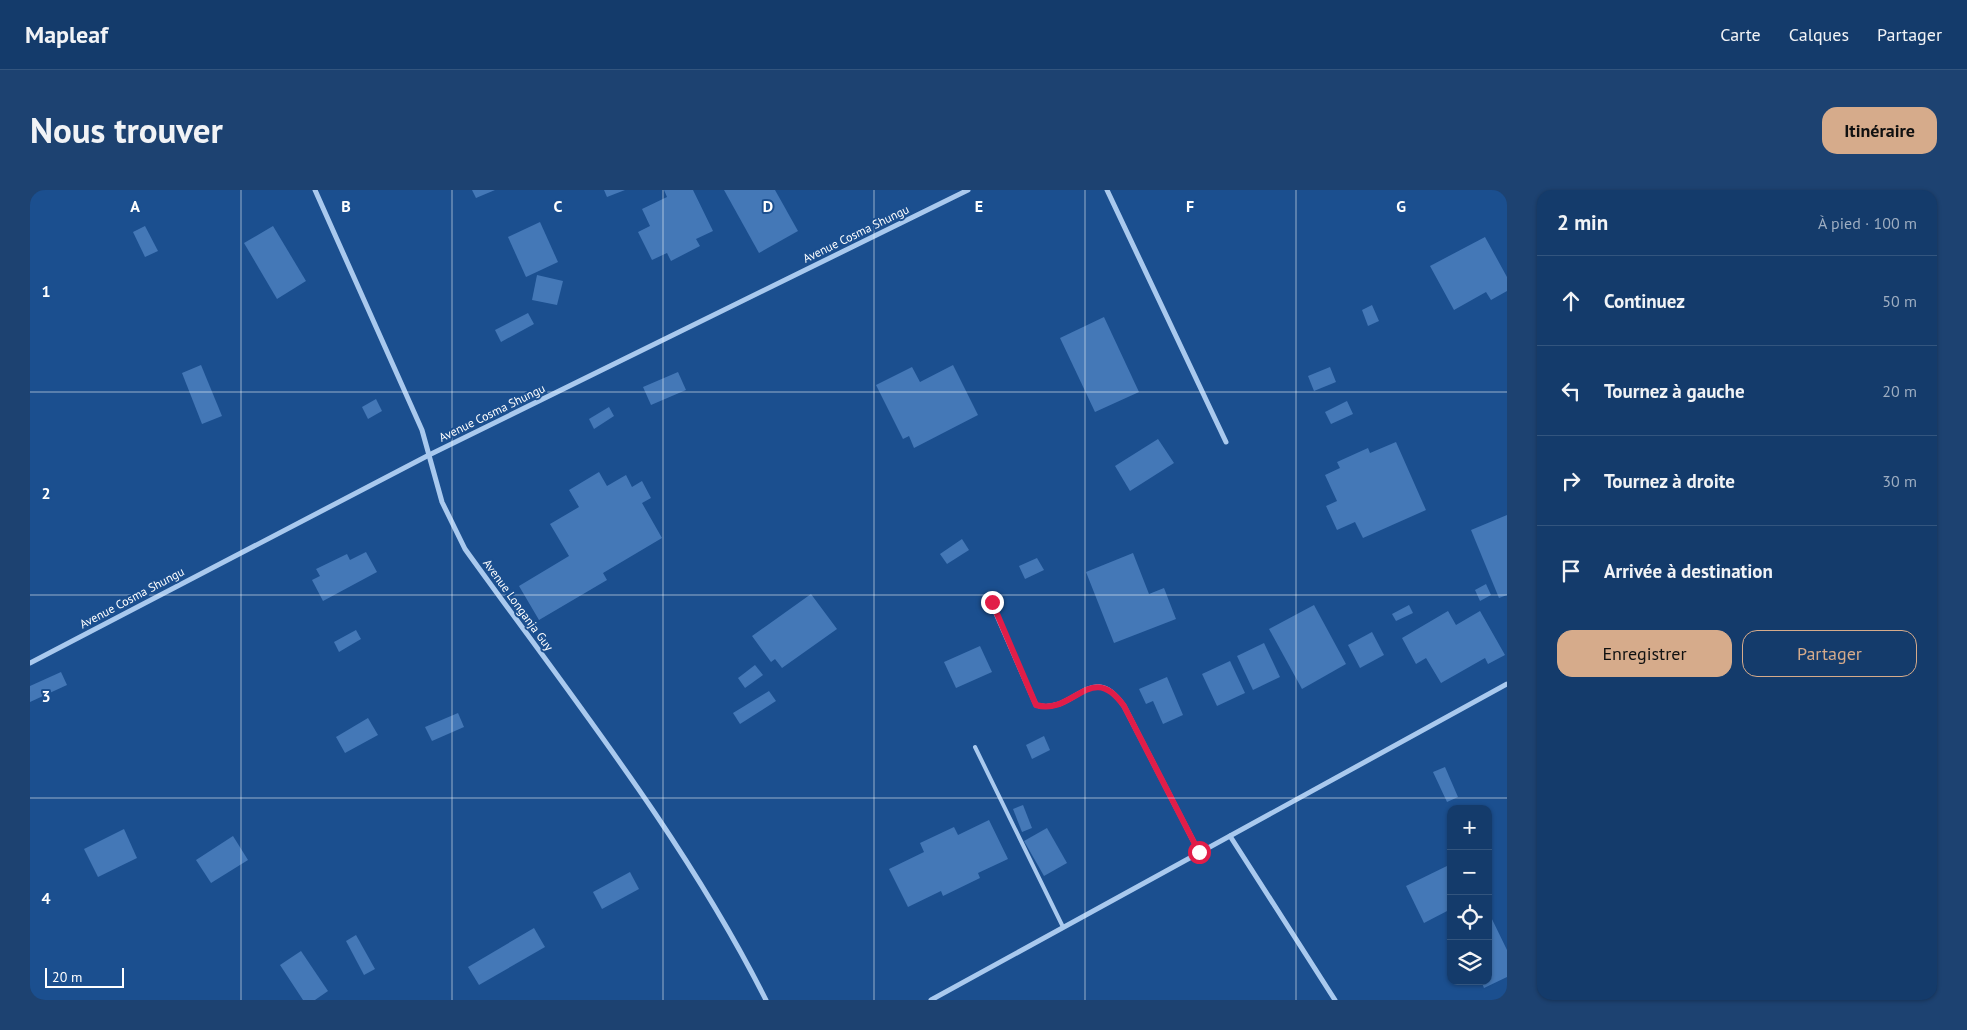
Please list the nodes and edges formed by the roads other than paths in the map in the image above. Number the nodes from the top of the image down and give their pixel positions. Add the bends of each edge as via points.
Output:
1 (315, 190) edge
2 (968, 190) edge
3 (1108, 190) edge
4 (1226, 442) dead end
5 (430, 455) junction
6 (992, 602) dead end
7 (30, 663) edge
8 (1507, 684) edge
9 (975, 747) dead end
10 (1230, 836) junction
11 (1199, 852) junction
12 (1063, 926) junction
13 (766, 1000) edge
14 (931, 1000) edge
15 (1336, 1000) edge

1 - 5 street, Avenue Longanja Guy via 422,430
2 - 5 street, Avenue Cosma Shungu
3 - 4 street
5 - 7 street, Avenue Cosma Shungu
5 - 13 street, Avenue Longanja Guy via 442,502 465,549 669,834 741,951
6 - 11 street via 1036,705 1053,707 1103,686 1114,691
8 - 10 street
9 - 12 lane
10 - 11 street
10 - 15 street
11 - 12 street
12 - 14 street

